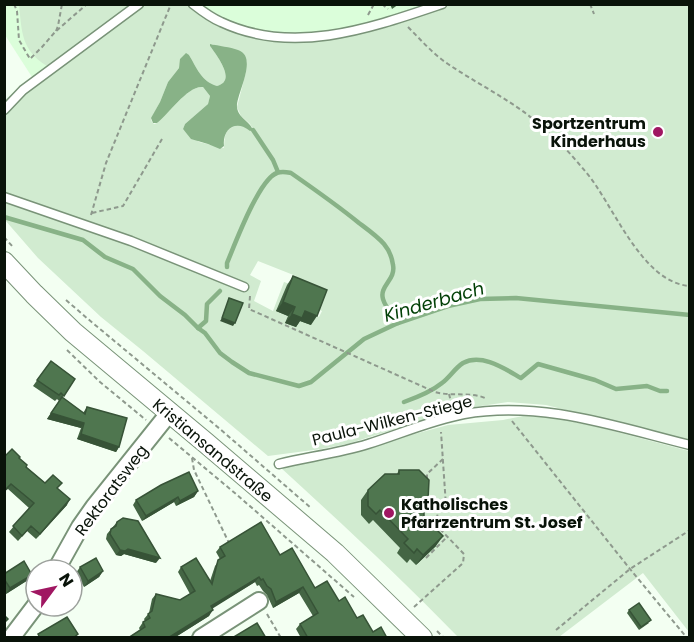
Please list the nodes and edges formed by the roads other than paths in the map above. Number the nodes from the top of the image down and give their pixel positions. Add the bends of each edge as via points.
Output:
1 (139, 4) edge
2 (193, 4) edge
3 (442, 4) edge
4 (4, 110) edge
5 (4, 197) edge
6 (11, 257) edge
7 (244, 288) road end
8 (170, 412) junction
9 (690, 445) edge
10 (279, 464) dead end
11 (63, 558) edge
12 (260, 601) road end
13 (26, 618) edge
14 (11, 638) edge
15 (201, 638) edge
16 (422, 638) edge

1 - 4 lane via 23,90
2 - 3 lane via 235,28 290,38 360,30
5 - 7 lane via 131,241
6 - 8 street, Kristiansandstraße via 65,324
8 - 11 street, Rektoratsweg via 94,507
8 - 16 street, Kristiansandstraße via 335,553
9 - 10 lane, Paula-Wilken-Stiege via 585,418 504,411 464,414 365,445
12 - 15 street
13 - 14 street

